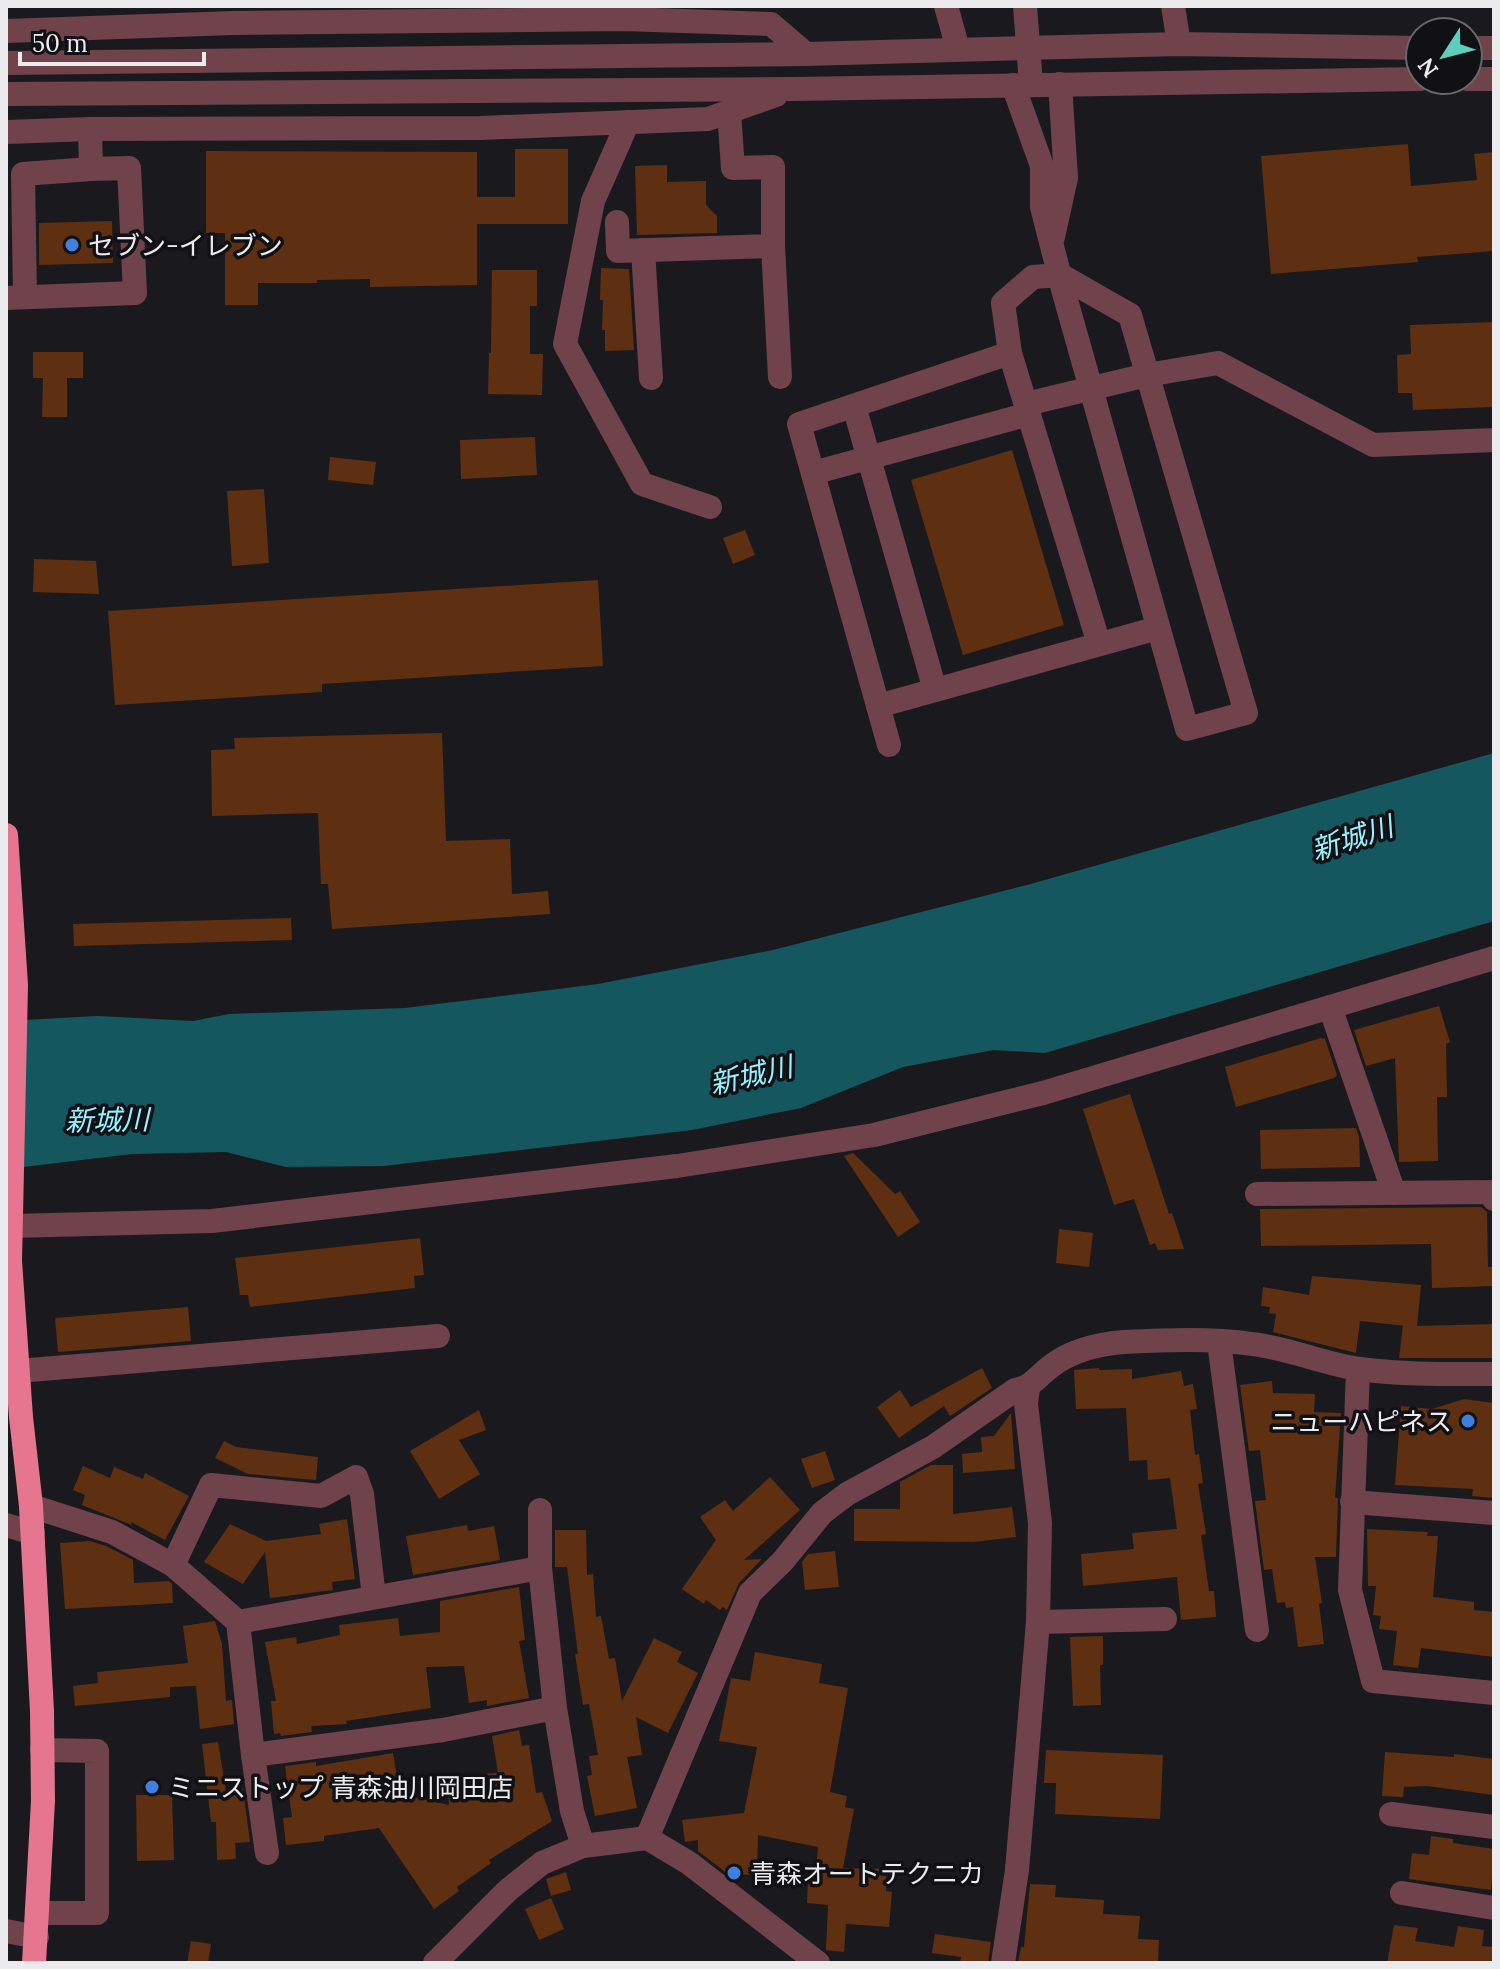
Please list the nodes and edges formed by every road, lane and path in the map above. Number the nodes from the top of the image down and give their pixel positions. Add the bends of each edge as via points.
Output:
1 (946, 6) edge
2 (1025, 6) edge
3 (1173, 6) edge
4 (500, 13) edge
5 (6, 31) edge
6 (1179, 44) junction
7 (1028, 48) junction
8 (1404, 48) edge
9 (958, 49) junction
10 (806, 54) junction
11 (6, 63) edge
12 (1404, 79) edge
13 (1022, 84) junction
14 (1060, 84) junction
15 (793, 89) junction
16 (6, 94) edge
17 (729, 112) junction
18 (628, 122) junction
19 (90, 129) junction
20 (6, 132) edge
21 (91, 169) junction
22 (617, 222) dead end
23 (1053, 240) junction
24 (773, 246) junction
25 (643, 250) junction
26 (1060, 275) junction
27 (16, 298) edge
28 (1010, 353) junction
29 (1147, 375) junction
30 (780, 377) dead end
31 (651, 378) dead end
32 (1090, 389) junction
33 (854, 406) junction
34 (1027, 409) junction
35 (1494, 440) edge
36 (869, 459) junction
37 (813, 473) junction
38 (710, 507) dead end
39 (1158, 628) junction
40 (1099, 644) junction
41 (935, 690) junction
42 (878, 706) junction
43 (889, 745) dead end
44 (6, 835) edge
45 (1494, 958) edge
46 (1330, 1007) junction
47 (1394, 1193) junction
48 (1257, 1194) dead end
49 (1494, 1199) edge
50 (11, 1216) junction
51 (8, 1261) edge
52 (438, 1336) dead end
53 (1219, 1342) junction
54 (1358, 1369) junction
55 (18, 1371) junction
56 (1494, 1374) edge
57 (1028, 1388) junction
58 (1352, 1502) junction
59 (31, 1506) junction
60 (540, 1510) dead end
61 (1494, 1513) edge
62 (6, 1525) edge
63 (33, 1533) junction
64 (173, 1565) junction
65 (540, 1568) junction
66 (374, 1597) junction
67 (1165, 1619) dead end
68 (238, 1622) junction
69 (1038, 1622) junction
70 (1257, 1630) dead end
71 (1494, 1693) edge
72 (555, 1708) junction
73 (42, 1750) junction
74 (253, 1755) junction
75 (1391, 1814) dead end
76 (1494, 1827) edge
77 (647, 1838) junction
78 (583, 1846) junction
79 (267, 1853) dead end
80 (1402, 1893) dead end
81 (1494, 1908) edge
82 (37, 1925) junction
83 (6, 1931) edge
84 (34, 1963) edge
85 (435, 1963) edge
86 (818, 1963) edge
87 (1003, 1963) edge

1 - 9 street
2 - 7 street
3 - 6 street
4 - 5 street
4 - 10 street via 771,24
6 - 7 street
6 - 8 street
7 - 9 street
7 - 13 street
9 - 10 street
10 - 11 street
12 - 14 street
13 - 14 street
13 - 15 street
13 - 23 street via 1042,166 1042,207
14 - 23 street via 1066,178
15 - 16 street
15 - 17 street
17 - 18 street via 708,119
17 - 24 street via 733,168 773,167
18 - 19 street via 481,128
18 - 38 street via 593,201 565,344 642,484
19 - 20 street
19 - 21 street
21 - 27 street via 23,174
21 - 27 street via 129,168 135,293
22 - 25 street via 618,251
23 - 26 street
24 - 25 street
24 - 30 street
25 - 31 street
26 - 28 street via 1033,277 1003,303
26 - 29 street via 1130,315
26 - 32 street
28 - 33 street
28 - 34 street
29 - 32 street
29 - 35 street via 1218,363 1373,445
29 - 39 street via 1246,713 1187,729
32 - 34 street
32 - 39 street
33 - 36 street
33 - 37 street via 799,424
34 - 36 street
34 - 40 street
36 - 37 street
36 - 41 street
37 - 42 street
39 - 40 street
40 - 41 street
41 - 42 street
42 - 43 street
44 - 50 highway via 16,985
45 - 46 street
46 - 47 street
46 - 50 street via 1043,1093 874,1135 677,1166 212,1221
47 - 48 street
47 - 49 street via 1490,1192
50 - 51 highway
51 - 55 highway
52 - 55 street
53 - 54 street via 1254,1344
53 - 57 street via 1097,1346 1051,1366
53 - 70 street
54 - 56 street
54 - 58 street
55 - 59 highway
57 - 69 street via 1040,1523
57 - 77 street via 1015,1390 933,1447 847,1494 822,1513 750,1593
58 - 61 street
58 - 71 street via 1350,1590 1373,1681
59 - 63 highway
59 - 64 street via 112,1532
60 - 65 street
62 - 63 street
63 - 73 highway
64 - 66 street via 211,1485 321,1496 356,1477
64 - 68 street
65 - 66 street
65 - 72 street
66 - 68 street
67 - 69 street
68 - 74 street
69 - 87 street via 1017,1870
72 - 74 street via 443,1730
72 - 78 street
73 - 82 highway
73 - 82 street via 97,1751 97,1913
74 - 79 street
75 - 76 street
77 - 78 street
77 - 86 street via 689,1863
78 - 85 street via 542,1863
80 - 81 street
82 - 83 street
82 - 84 highway

